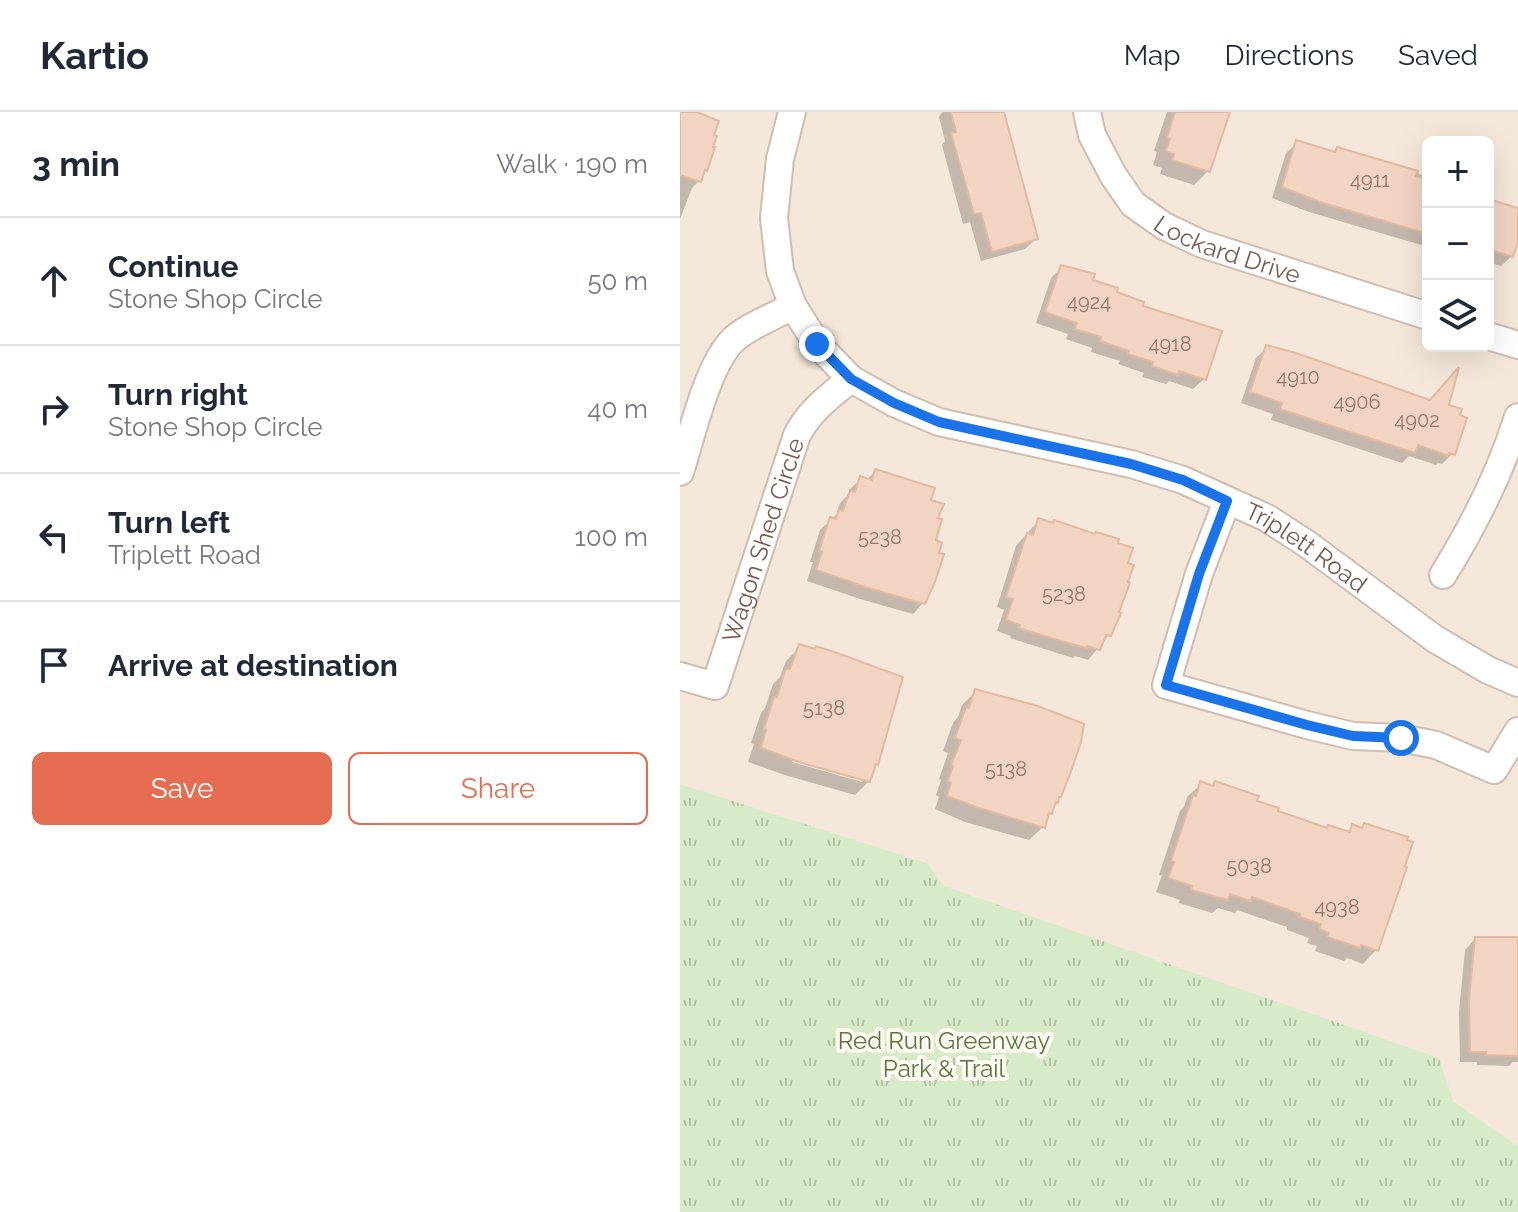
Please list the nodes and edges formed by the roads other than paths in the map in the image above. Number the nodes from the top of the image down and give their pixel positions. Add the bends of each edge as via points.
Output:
1 (792, 112) edge
2 (1087, 112) edge
3 (793, 306) junction
4 (1422, 314) edge
5 (1494, 338) edge
6 (1518, 345) edge
7 (851, 379) junction
8 (1518, 417) edge
9 (680, 472) edge
10 (1227, 501) junction
11 (1443, 575) dead end
12 (680, 676) edge
13 (1518, 683) edge
14 (1518, 731) edge

1 - 3 street, Triplett Road via 774,218 780,271
2 - 4 street, Lockard Drive via 1092,135 1113,175 1133,204 1164,226 1202,244
3 - 7 street, Triplett Road via 817,344
3 - 9 street via 736,337 720,355
5 - 6 street
7 - 10 street, Triplett Road via 939,422 1131,464
7 - 12 street, Wagon Shed Circle via 816,407 797,435 715,686
8 - 11 street via 1491,489
10 - 13 street, Triplett Road via 1267,518 1435,639
10 - 14 street via 1166,685 1353,736 1436,745 1494,770

